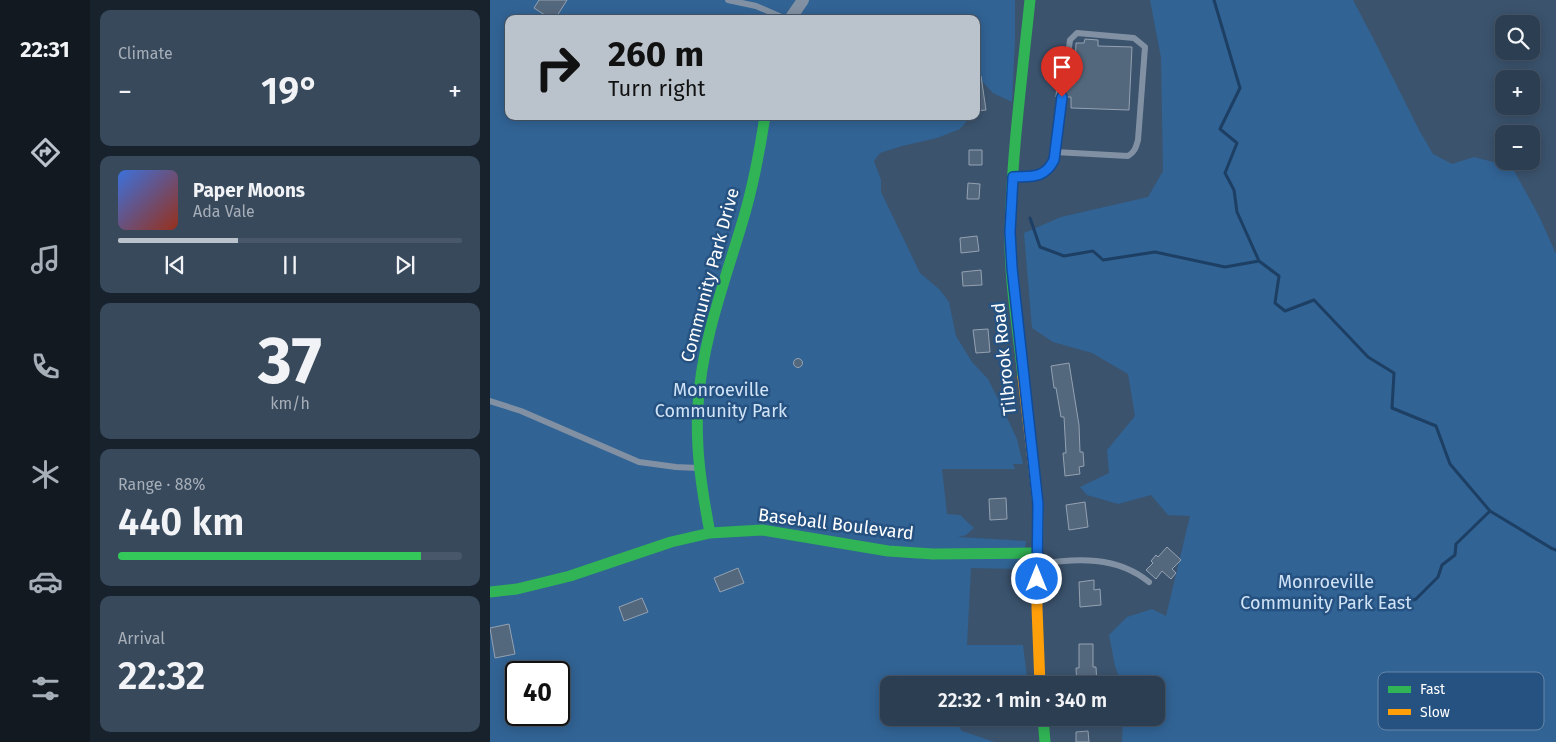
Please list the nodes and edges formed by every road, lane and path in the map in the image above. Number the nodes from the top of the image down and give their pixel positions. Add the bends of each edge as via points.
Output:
1 (728, 0) edge
2 (803, 0) edge
3 (1030, 0) edge
4 (778, 15) edge
5 (791, 15) edge
6 (1064, 84) dead end
7 (1062, 97) dead end
8 (764, 120) edge
9 (1055, 152) junction
10 (1013, 177) junction
11 (490, 401) edge
12 (700, 468) junction
13 (710, 532) junction
14 (1037, 559) junction
15 (1149, 582) dead end
16 (490, 592) edge
17 (1040, 676) edge
18 (1044, 726) edge
19 (1045, 742) edge

1 - 4 lane
2 - 5 street
3 - 10 street, Tilbrook Road
6 - 9 lane via 1070,40 1077,33 1134,38 1145,47 1140,115 1133,154
7 - 9 lane
8 - 12 street, Community Park Drive via 752,187 708,342 700,386 697,436
9 - 10 lane via 1049,168 1040,176
10 - 14 street, Tilbrook Road via 1010,232 1013,286 1038,504
11 - 12 lane via 639,462
12 - 13 street, Community Park Drive
13 - 14 street, Baseball Boulevard via 762,530 888,551
13 - 16 street, Baseball Boulevard via 570,576
14 - 15 lane via 1114,563 1140,574
14 - 17 street, Tilbrook Road
18 - 19 street

